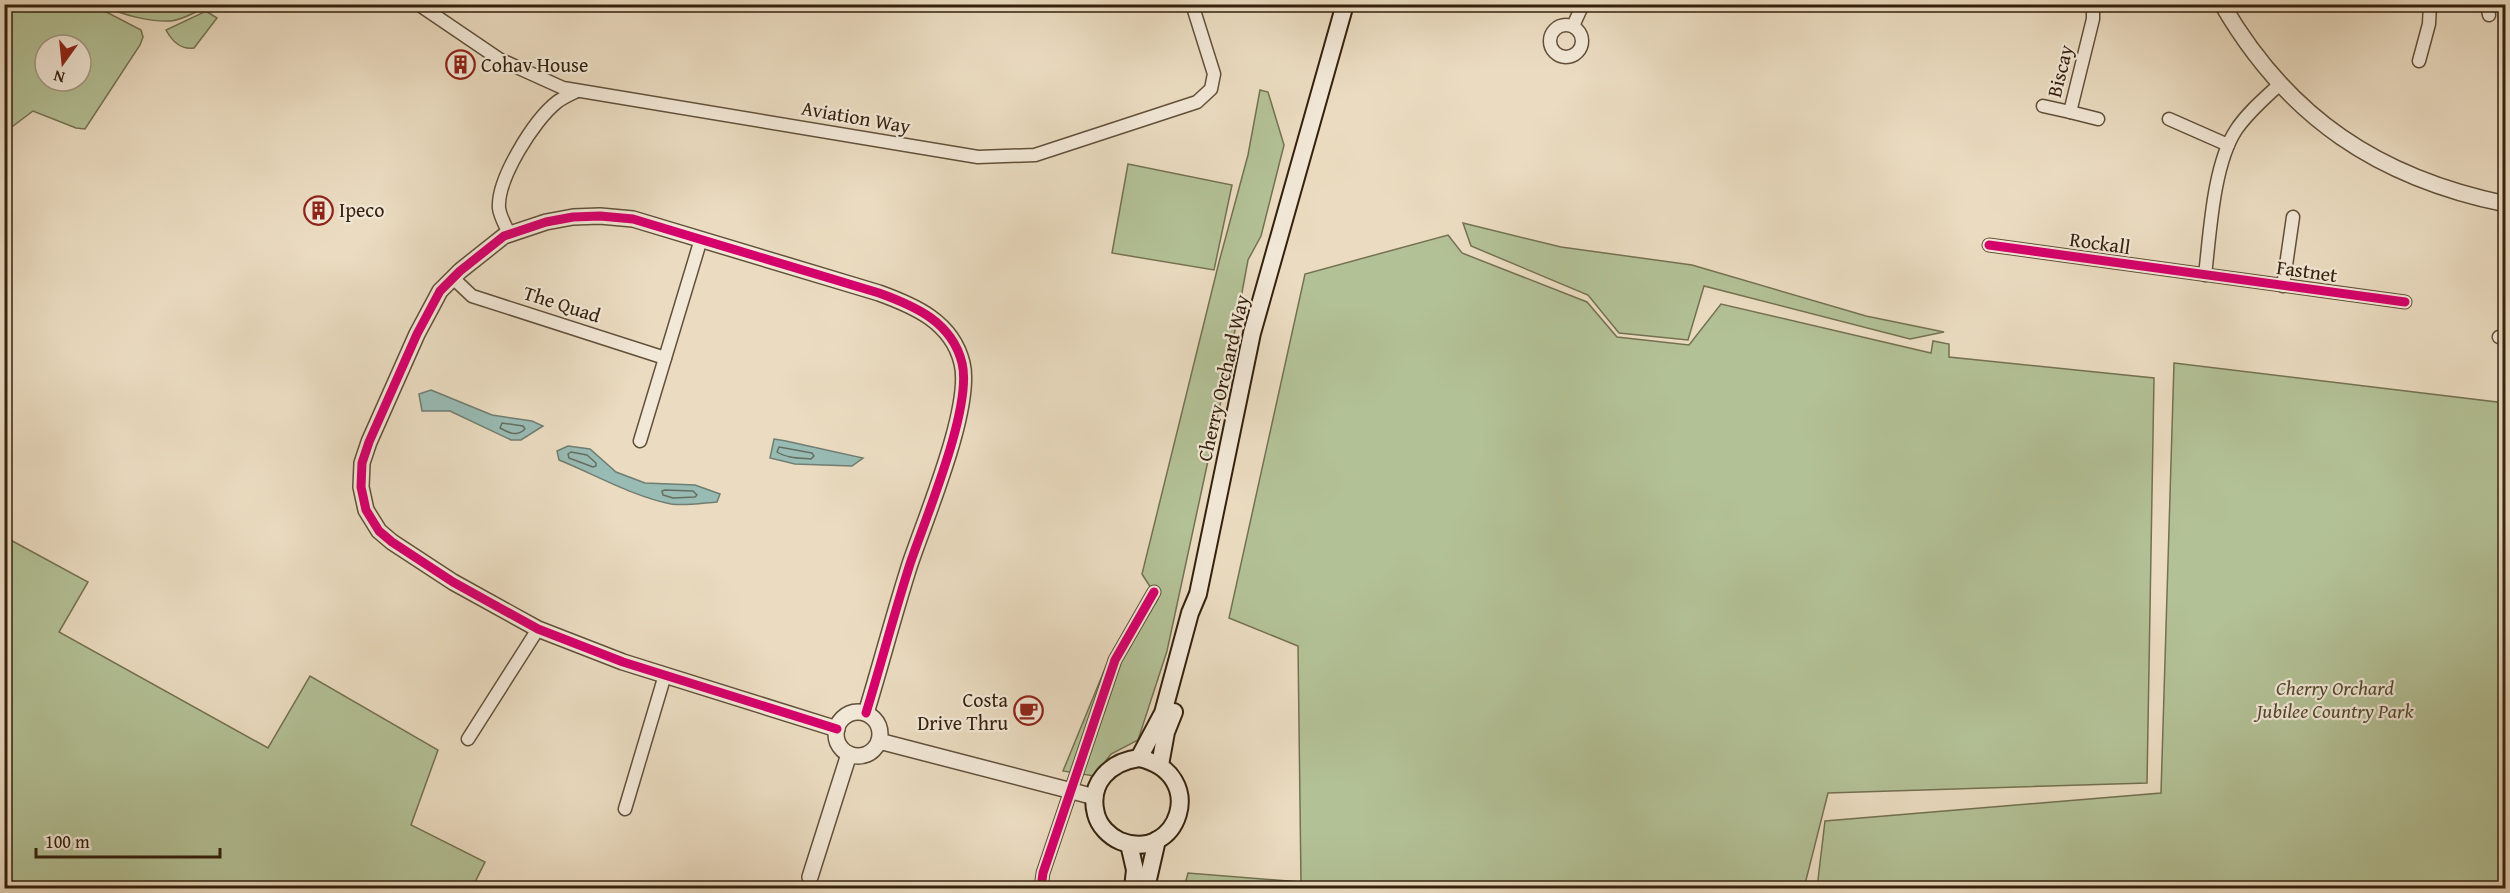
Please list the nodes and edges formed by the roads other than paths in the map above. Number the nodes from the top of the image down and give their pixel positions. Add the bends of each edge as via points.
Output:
1 (418, 4) edge
2 (1192, 4) edge
3 (1345, 4) edge
4 (1583, 4) edge
5 (2093, 4) edge
6 (2222, 4) edge
7 (2430, 4) edge
8 (1573, 26) dead end
9 (2419, 61) dead end
10 (2281, 83) junction
11 (577, 90) junction
12 (2043, 106) dead end
13 (2070, 112) junction
14 (2098, 119) dead end
15 (2169, 119) dead end
16 (2228, 145) junction
17 (2505, 204) edge
18 (2293, 217) dead end
19 (509, 234) junction
20 (701, 239) junction
21 (1989, 245) dead end
22 (2205, 275) junction
23 (453, 278) junction
24 (2283, 286) junction
25 (2404, 303) dead end
26 (665, 358) junction
27 (640, 441) dead end
28 (1154, 592) dead end
29 (1198, 594) junction
30 (538, 629) junction
31 (665, 675) junction
32 (866, 713) junction
33 (837, 729) junction
34 (468, 739) dead end
35 (879, 741) junction
36 (849, 754) junction
37 (1139, 758) junction
38 (1160, 765) junction
39 (1071, 791) junction
40 (1095, 797) junction
41 (625, 809) dead end
42 (1157, 840) junction
43 (1130, 844) junction
44 (810, 877) dead end
45 (1041, 888) edge
46 (1133, 888) edge
47 (1146, 888) edge

1 - 11 street, Aviation Way via 499,59 563,88
2 - 11 street, Aviation Way via 1214,74 1211,89 1197,102 1035,155 978,157
3 - 29 main road, Cherry Orchard Way via 1252,333
4 - 8 street
5 - 13 street, Biscay via 2093,19
6 - 10 street via 2253,51
7 - 9 street
10 - 16 street via 2243,120
10 - 17 street via 2326,127 2363,153 2421,180
11 - 19 street via 556,103 517,152 499,199 499,212
12 - 13 street, Biscay
13 - 14 street, Biscay
15 - 16 street
16 - 22 street via 2219,177
18 - 24 street, Fastnet
19 - 20 street via 546,222 600,216 633,219
19 - 23 street via 483,250
20 - 26 street
20 - 32 street via 911,304 945,331 963,364 959,419 909,567
21 - 22 street, Rockall
22 - 24 street, Fastnet
23 - 26 street, The Quad via 472,296
23 - 30 street via 440,291 417,334 369,442 362,463 361,487 366,510 379,531 392,542 453,582
24 - 25 street, Fastnet
26 - 27 street
28 - 39 street via 1115,660
29 - 37 main road, Cherry Orchard Way via 1163,713
29 - 38 main road via 1191,649
30 - 31 street
30 - 34 street
31 - 33 street
31 - 41 street
32 - 33 street via 850,713
32 - 35 street via 876,720
33 - 36 street via 838,743
35 - 36 street via 870,752
35 - 39 street
36 - 44 street
37 - 38 main road
37 - 40 main road via 1112,766 1102,776
38 - 42 main road via 1175,779 1180,792 1177,820
39 - 40 street
39 - 45 street
40 - 43 main road via 1097,818 1105,830
42 - 43 main road
42 - 47 main road
43 - 46 main road via 1135,870

